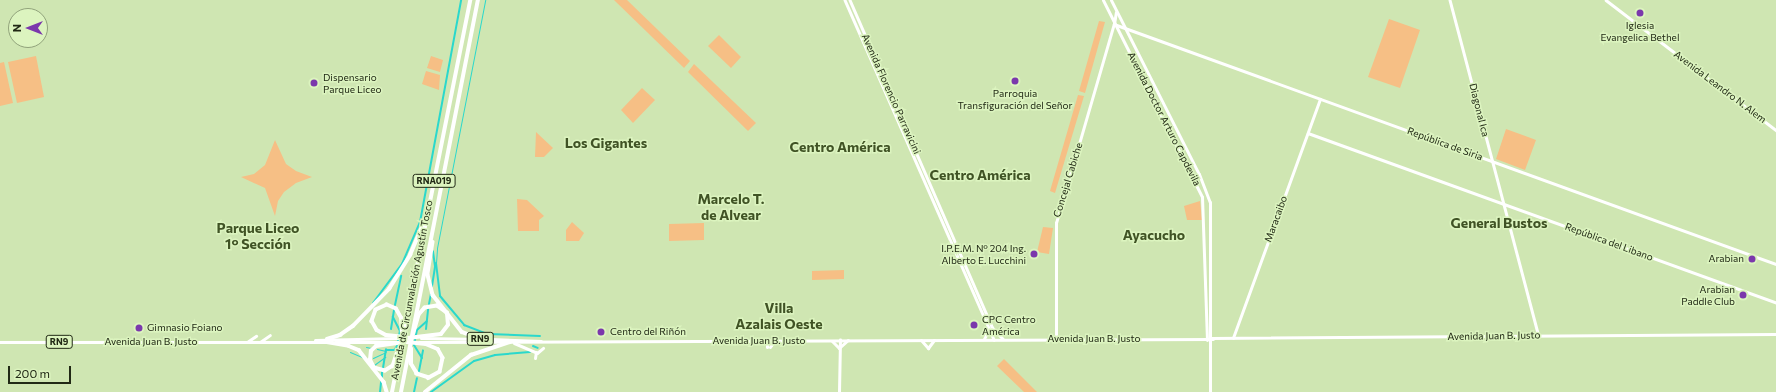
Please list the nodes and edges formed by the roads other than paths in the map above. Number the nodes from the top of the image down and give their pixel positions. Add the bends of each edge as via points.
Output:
1 (470, 0) edge
2 (478, 0) edge
3 (845, 0) edge
4 (850, 0) edge
5 (1103, 0) edge
6 (1111, 0) edge
7 (1450, 0) edge
8 (1606, 0) edge
9 (1116, 10) junction
10 (1114, 24) junction
11 (1125, 28) junction
12 (1320, 98) junction
13 (1776, 130) edge
14 (1308, 133) junction
15 (1492, 161) junction
16 (1503, 204) junction
17 (429, 207) junction
18 (434, 222) junction
19 (1776, 264) edge
20 (1776, 302) edge
21 (989, 329) junction
22 (1776, 334) edge
23 (270, 335) dead end
24 (256, 336) dead end
25 (1539, 336) junction
26 (984, 339) junction
27 (1003, 339) junction
28 (1210, 339) junction
29 (1233, 339) junction
30 (397, 340) junction
31 (407, 340) junction
32 (417, 340) junction
33 (492, 340) junction
34 (831, 340) junction
35 (840, 340) junction
36 (848, 340) junction
37 (921, 340) junction
38 (934, 340) junction
39 (976, 340) junction
40 (994, 340) junction
41 (1056, 340) junction
42 (327, 341) junction
43 (543, 341) junction
44 (768, 341) junction
45 (774, 341) junction
46 (0, 342) edge
47 (247, 342) junction
48 (259, 342) junction
49 (510, 342) junction
50 (543, 348) dead end
51 (840, 348) junction
52 (536, 352) junction
53 (535, 358) dead end
54 (387, 392) edge
55 (392, 392) edge
56 (401, 392) edge
57 (424, 392) edge
58 (839, 392) edge
59 (1210, 392) edge

1 - 17 highway, Avenida de Circunvalación Agustín Tosco / RNA019
2 - 18 highway, Avenida de Circunvalación Agustín Tosco / RNA019
3 - 21 main road, Avenida Florencio Parravicini
4 - 27 main road, Avenida Florencio Parravicini via 990,322
5 - 10 main road, Avenida Doctor Arturo Capdevila
6 - 9 main road, Avenida Doctor Arturo Capdevila
7 - 15 main road, Diagonal Ica
8 - 13 main road, Avenida Leandro N. Alem
9 - 10 main road
9 - 11 main road, Avenida Doctor Arturo Capdevila
10 - 11 main road, República de Siria
10 - 28 main road, Avenida Doctor Arturo Capdevila via 1202,197
10 - 41 main road, Concejal Cabiche via 1056,222
11 - 12 main road, República de Siria
11 - 28 main road, Avenida Doctor Arturo Capdevila via 1209,198
12 - 14 main road, Maracaibo
12 - 15 main road, República de Siria
14 - 16 main road, República del Libano
14 - 29 main road, Maracaibo
15 - 16 main road, Diagonal Ica
15 - 19 main road, República de Siria
16 - 20 main road, República del Libano
16 - 25 main road, Diagonal Ica
17 - 31 highway, Avenida de Circunvalación Agustín Tosco / RNA019
17 - 42 highway via 410,256 389,289 350,329
18 - 31 highway, Avenida de Circunvalación Agustín Tosco / RNA019
18 - 33 highway via 428,269 431,290 460,330 475,338
21 - 26 main road
21 - 40 main road, Avenida Florencio Parravicini
22 - 25 main road, Avenida Juan B. Justo
23 - 48 main road
24 - 47 main road
25 - 29 main road, Avenida Juan B. Justo
26 - 39 main road, Avenida Juan B. Justo
26 - 40 main road, Avenida Juan B. Justo
27 - 40 main road, Avenida Juan B. Justo
27 - 41 main road, Avenida Juan B. Justo
28 - 29 main road, Avenida Juan B. Justo
28 - 41 main road, Avenida Juan B. Justo
28 - 59 main road
30 - 31 highway
30 - 31 highway
30 - 31 highway via 373,348 369,358 373,367 382,371 392,367
30 - 31 highway via 375,328 372,318 377,308 387,305 397,310
30 - 42 main road, Avenida Juan B. Justo / RN9
31 - 32 highway
31 - 32 highway
31 - 32 highway via 423,309 432,305 443,309 448,320 445,330 438,335
31 - 32 highway via 414,371 424,377 437,375 444,364 442,353
31 - 55 highway, Avenida de Circunvalación Agustín Tosco / RNA019
31 - 56 highway, Avenida de Circunvalación Agustín Tosco / RNA019
32 - 33 main road, Avenida Juan B. Justo / RN9
32 - 49 main road, Avenida Juan B. Justo / RN9
33 - 43 main road, Avenida Juan B. Justo / RN9
34 - 35 main road, Avenida Juan B. Justo
34 - 45 main road, Avenida Juan B. Justo
34 - 51 main road
35 - 36 main road, Avenida Juan B. Justo
35 - 51 main road
36 - 37 main road, Avenida Juan B. Justo
36 - 51 main road
37 - 38 main road, Avenida Juan B. Justo
37 - 38 main road via 928,348
38 - 39 main road, Avenida Juan B. Justo
39 - 40 main road, Avenida Juan B. Justo
40 - 41 main road, Avenida Juan B. Justo
42 - 48 main road, Avenida Juan B. Justo / RN9
42 - 54 highway via 359,350 384,382
43 - 44 main road, Avenida Juan B. Justo / RN9
43 - 49 main road, Avenida Juan B. Justo / RN9
44 - 45 main road, Avenida Juan B. Justo
44 - 45 main road via 769,347
46 - 47 main road, Avenida Juan B. Justo / RN9
47 - 48 main road, Avenida Juan B. Justo / RN9
49 - 52 main road
49 - 57 highway via 472,355
50 - 52 main road
51 - 58 main road
52 - 53 main road

